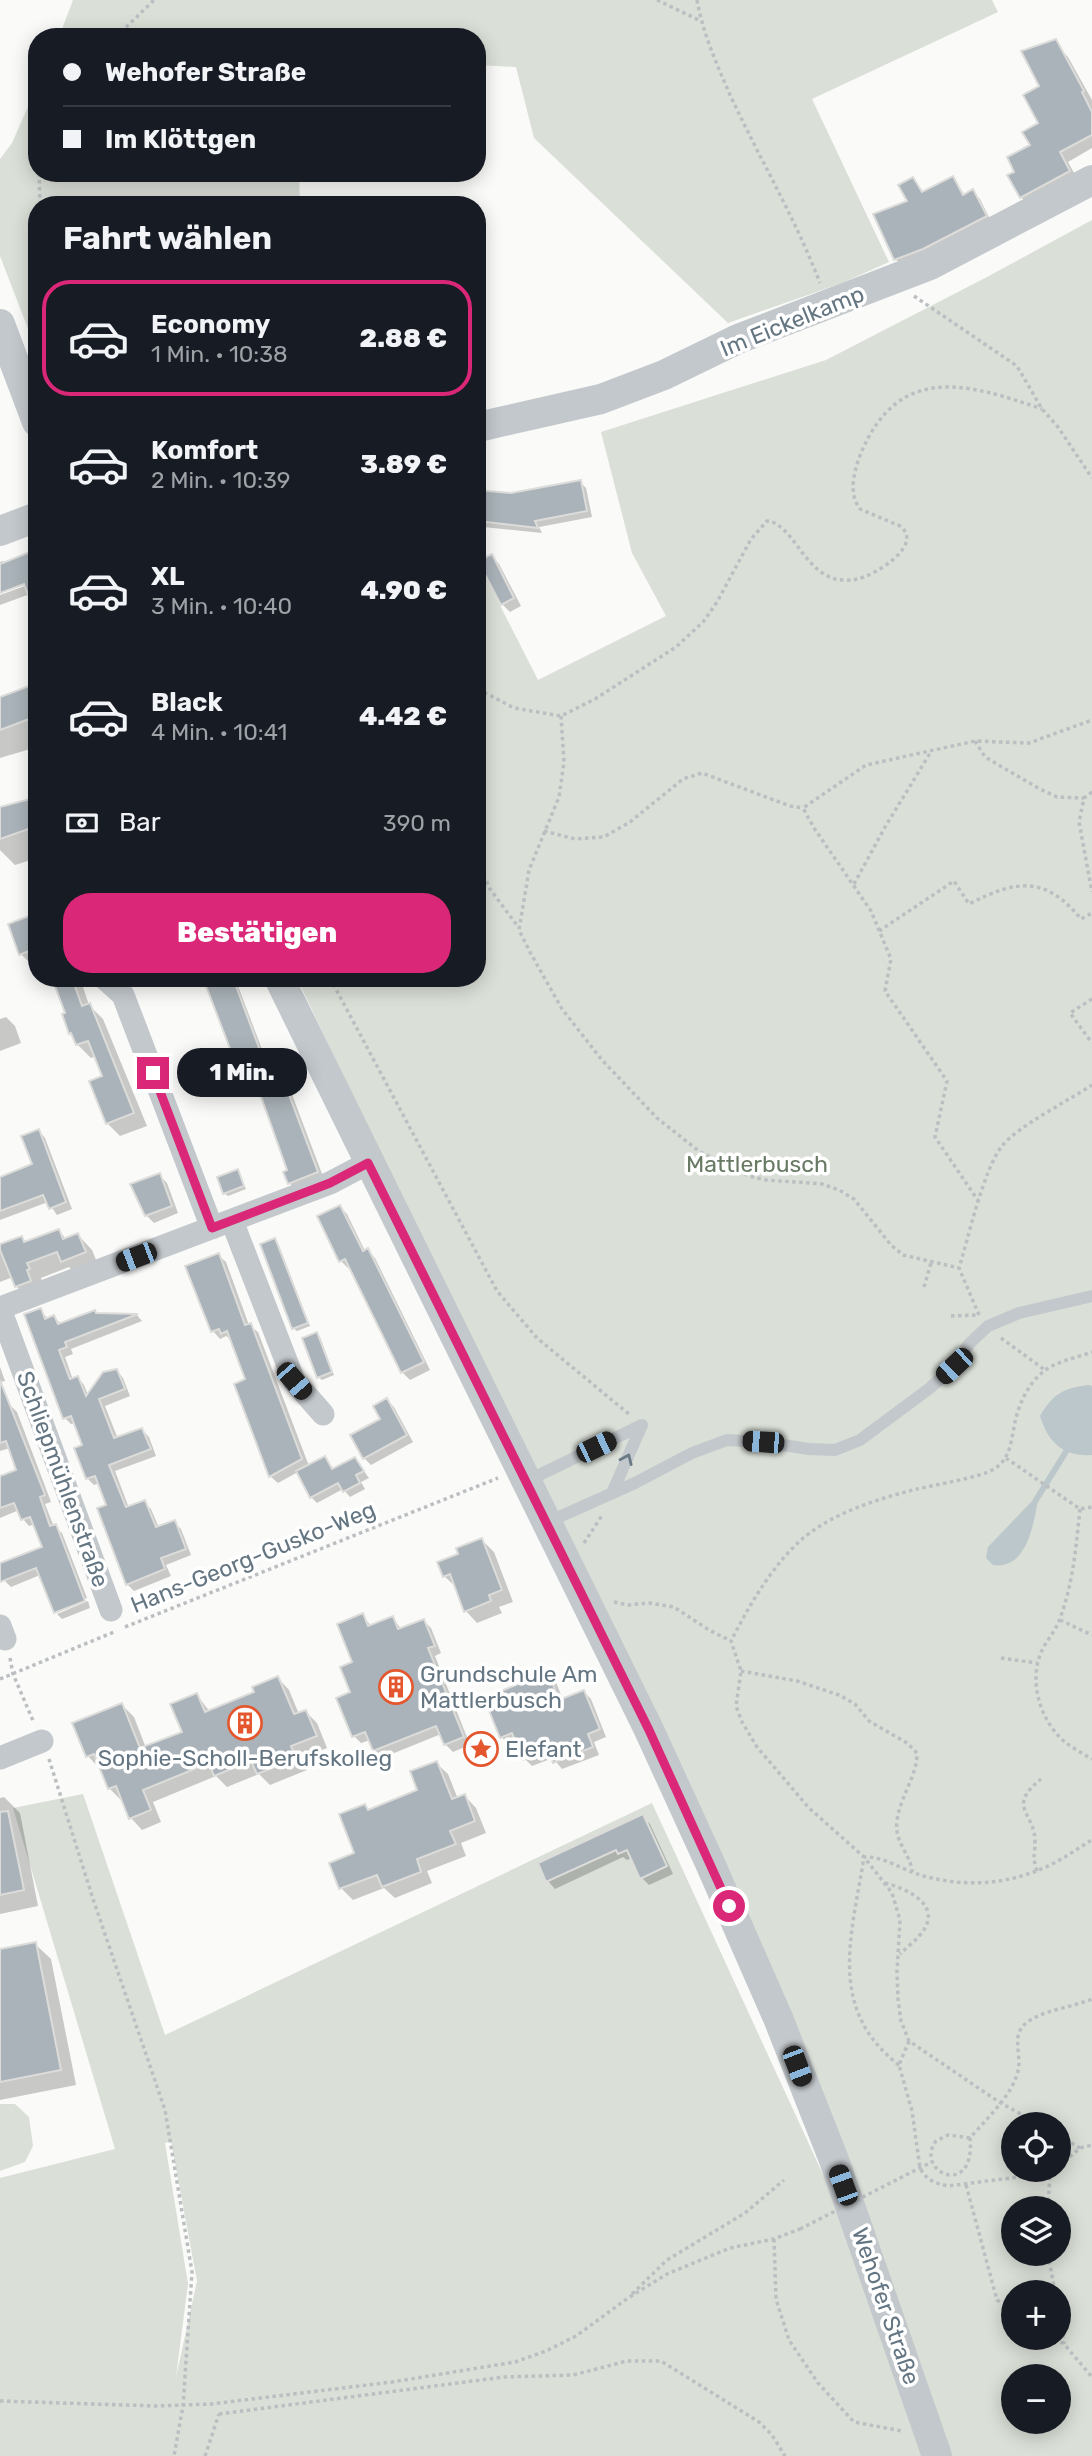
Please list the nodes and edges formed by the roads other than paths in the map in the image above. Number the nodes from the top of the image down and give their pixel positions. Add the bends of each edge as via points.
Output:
1 (1092, 180) edge
2 (0, 324) edge
3 (28, 398) edge
4 (486, 425) edge
5 (28, 520) edge
6 (0, 531) edge
7 (114, 987) edge
8 (283, 987) edge
9 (368, 1163) junction
10 (222, 1225) junction
11 (1092, 1296) edge
12 (0, 1308) edge
13 (323, 1414) dead end
14 (523, 1475) junction
15 (612, 1493) junction
16 (547, 1523) junction
17 (111, 1610) dead end
18 (42, 1741) road end
19 (0, 1758) edge
20 (934, 2446) edge

1 - 4 street, Im Eickelkamp via 930,265 738,339 664,375 601,399
2 - 3 street
5 - 6 street
7 - 10 street via 123,995
8 - 9 street, Wehofer Straße
9 - 10 street via 330,1183
9 - 14 street, Wehofer Straße
10 - 12 street
10 - 13 street via 294,1381
11 - 15 lane via 1019,1313 988,1326 930,1388 860,1440 835,1450 727,1440
12 - 17 street, Schliepmühlenstraße
15 -> 14 lane via 642,1425
14 - 16 street, Wehofer Straße
15 - 16 lane
16 - 20 street, Wehofer Straße via 649,1730 778,2018 834,2160
18 - 19 street

